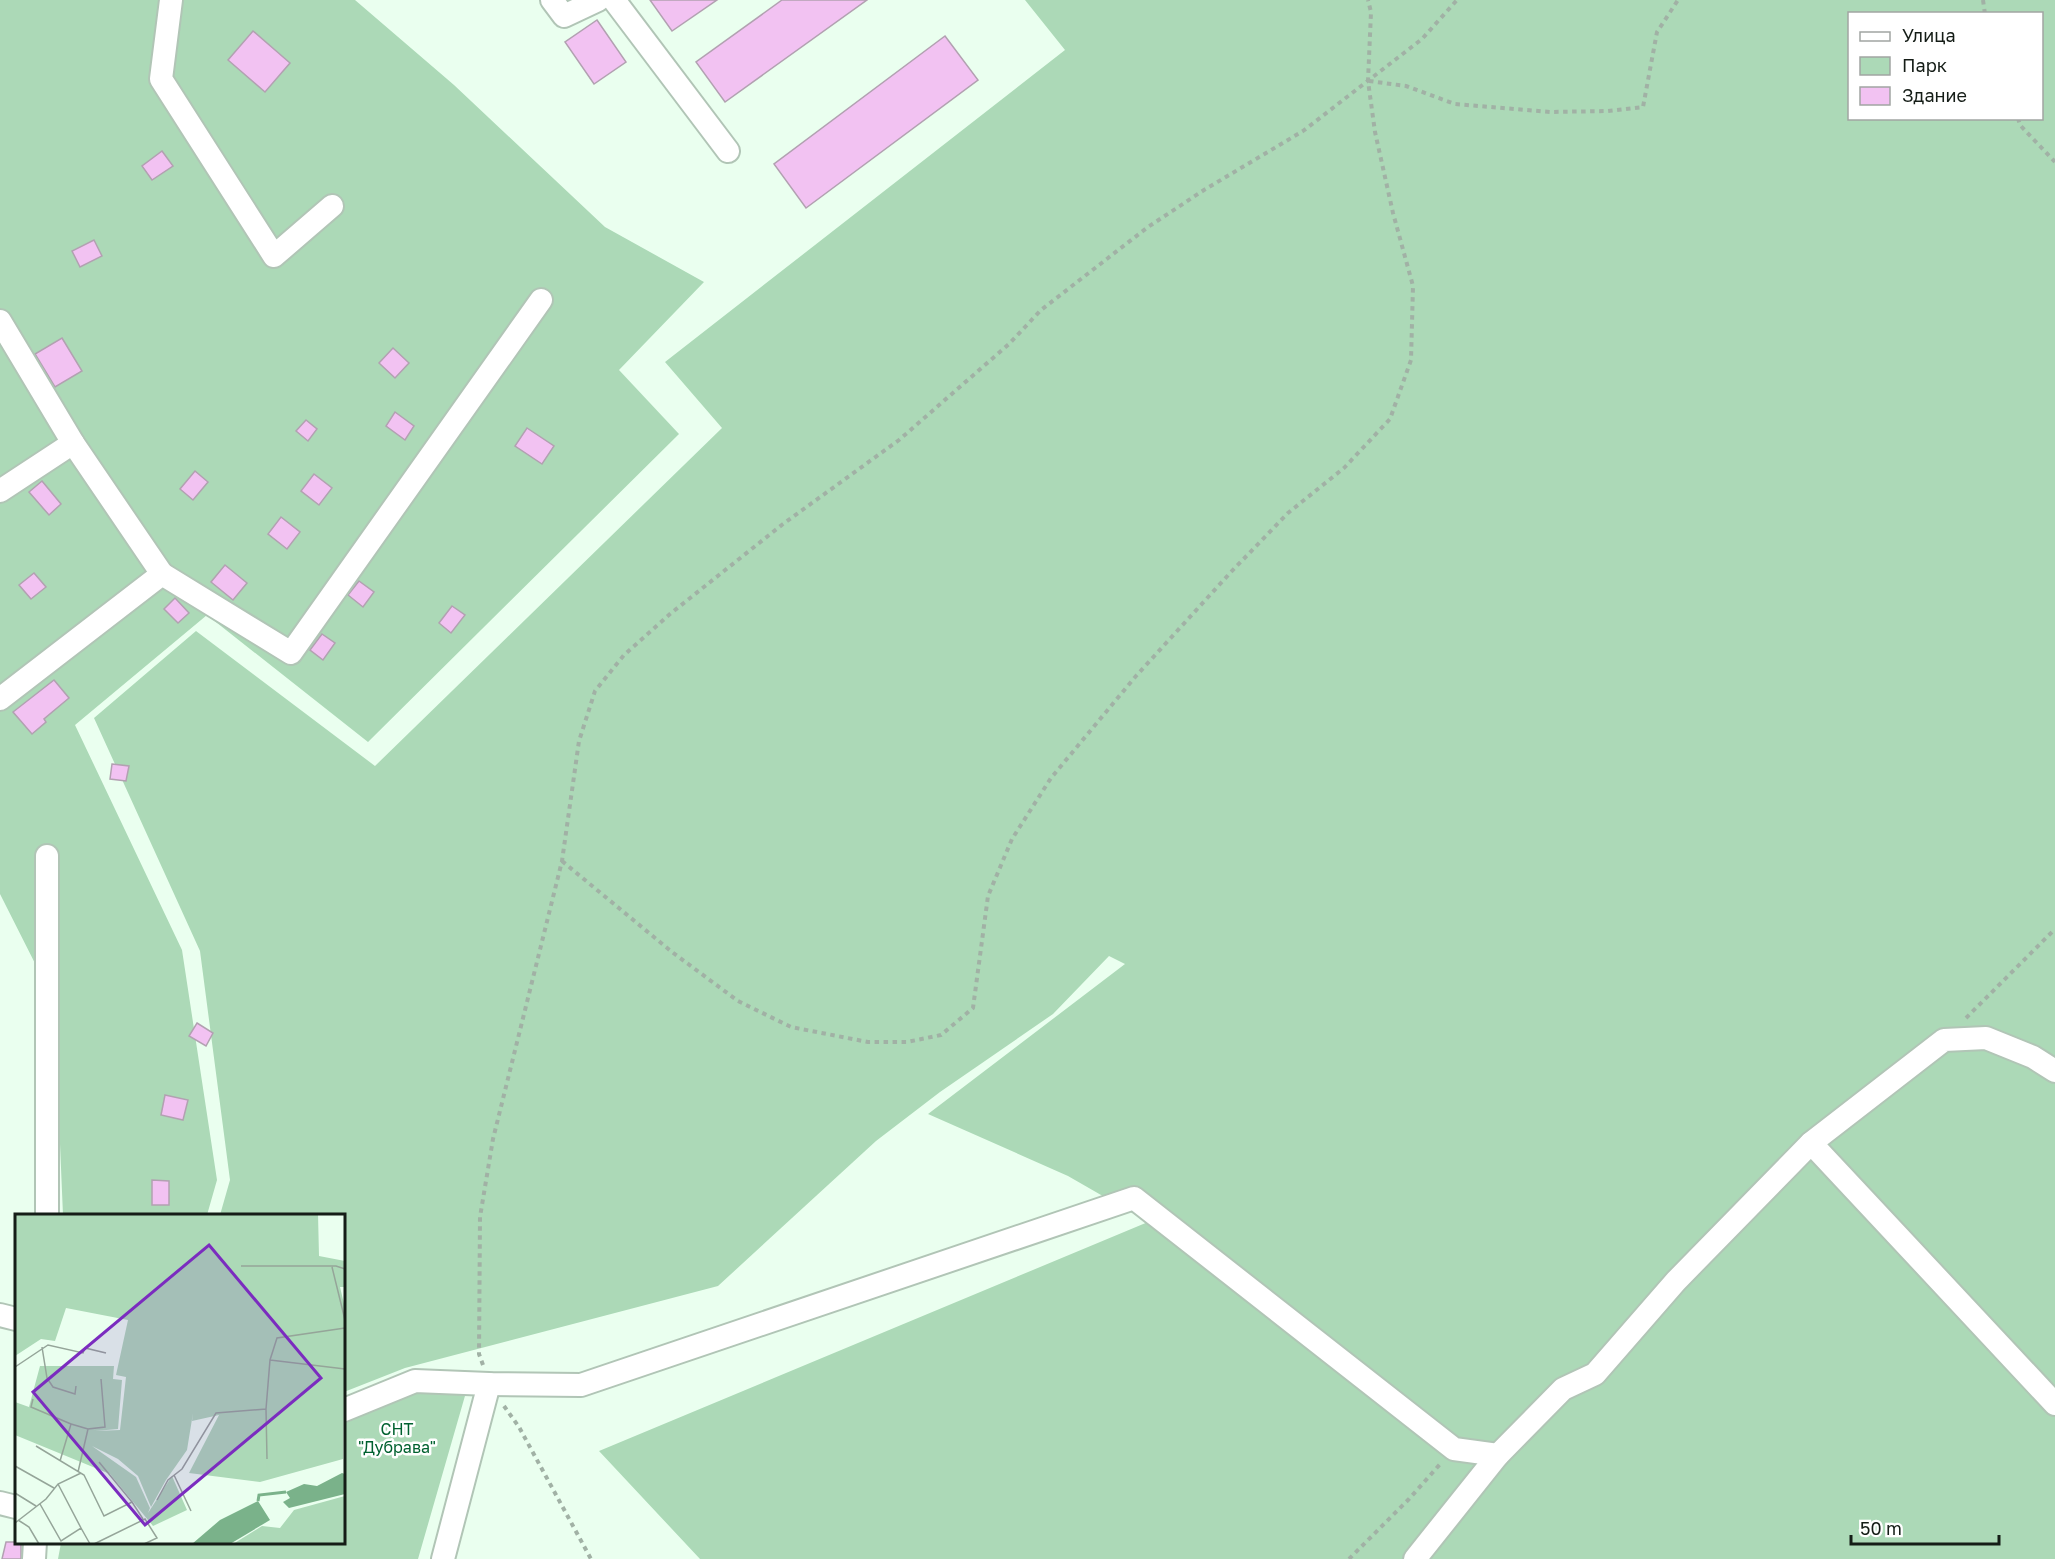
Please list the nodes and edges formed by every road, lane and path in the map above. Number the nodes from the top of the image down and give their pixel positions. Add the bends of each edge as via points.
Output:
1 (171, 0) edge
2 (552, 0) edge
3 (598, 0) edge
4 (614, 0) edge
5 (1368, 0) edge
6 (1457, 0) edge
7 (1678, 0) edge
8 (1368, 81) junction
9 (2019, 120) edge
10 (728, 151) dead end
11 (2055, 162) edge
12 (332, 206) dead end
13 (541, 300) dead end
14 (0, 321) edge
15 (74, 443) junction
16 (0, 492) edge
17 (162, 574) junction
18 (0, 699) edge
19 (47, 856) dead end
20 (562, 861) junction
21 (2055, 929) edge
22 (1944, 1040) junction
23 (2055, 1071) edge
24 (1811, 1143) junction
25 (47, 1214) edge
26 (0, 1315) edge
27 (15, 1319) edge
28 (489, 1384) junction
29 (2055, 1404) edge
30 (345, 1410) edge
31 (519, 1427) dead end
32 (1454, 1449) junction
33 (1498, 1455) junction
34 (0, 1503) edge
35 (15, 1507) edge
36 (35, 1544) edge
37 (34, 1559) edge
38 (443, 1559) edge
39 (591, 1559) edge
40 (1348, 1559) edge
41 (1415, 1559) edge

1 - 12 lane via 161,79 274,256
2 - 3 lane via 564,16
4 - 10 lane
5 - 8 path
6 - 8 path via 1422,39
7 - 8 path via 1657,32 1643,108 1550,112 1455,104 1406,86
8 - 20 path via 1303,131 1148,227 1050,303 899,440 722,572 624,655 595,691 579,741
8 - 20 path via 1375,132 1413,286 1411,360 1390,419 1344,468 1288,513 1230,572 1051,778 1012,839 988,896 973,1008 941,1035 907,1042 868,1042 791,1027 738,1001
9 - 11 path
13 - 17 lane via 291,653
14 - 15 lane
15 - 16 lane
15 - 17 lane
17 - 18 lane
19 - 25 lane
20 - 28 path via 508,1071 480,1217 479,1354
21 - 22 path
22 - 23 lane via 1986,1038 2033,1057
22 - 24 lane
24 - 29 lane
24 - 33 lane via 1676,1281 1595,1374 1563,1389
26 - 27 lane
28 - 30 lane via 415,1381
28 - 32 lane via 581,1385 1134,1197
28 - 38 lane
31 - 39 path
32 - 33 lane
32 - 40 path
33 - 41 lane
34 - 35 lane
36 - 37 lane

